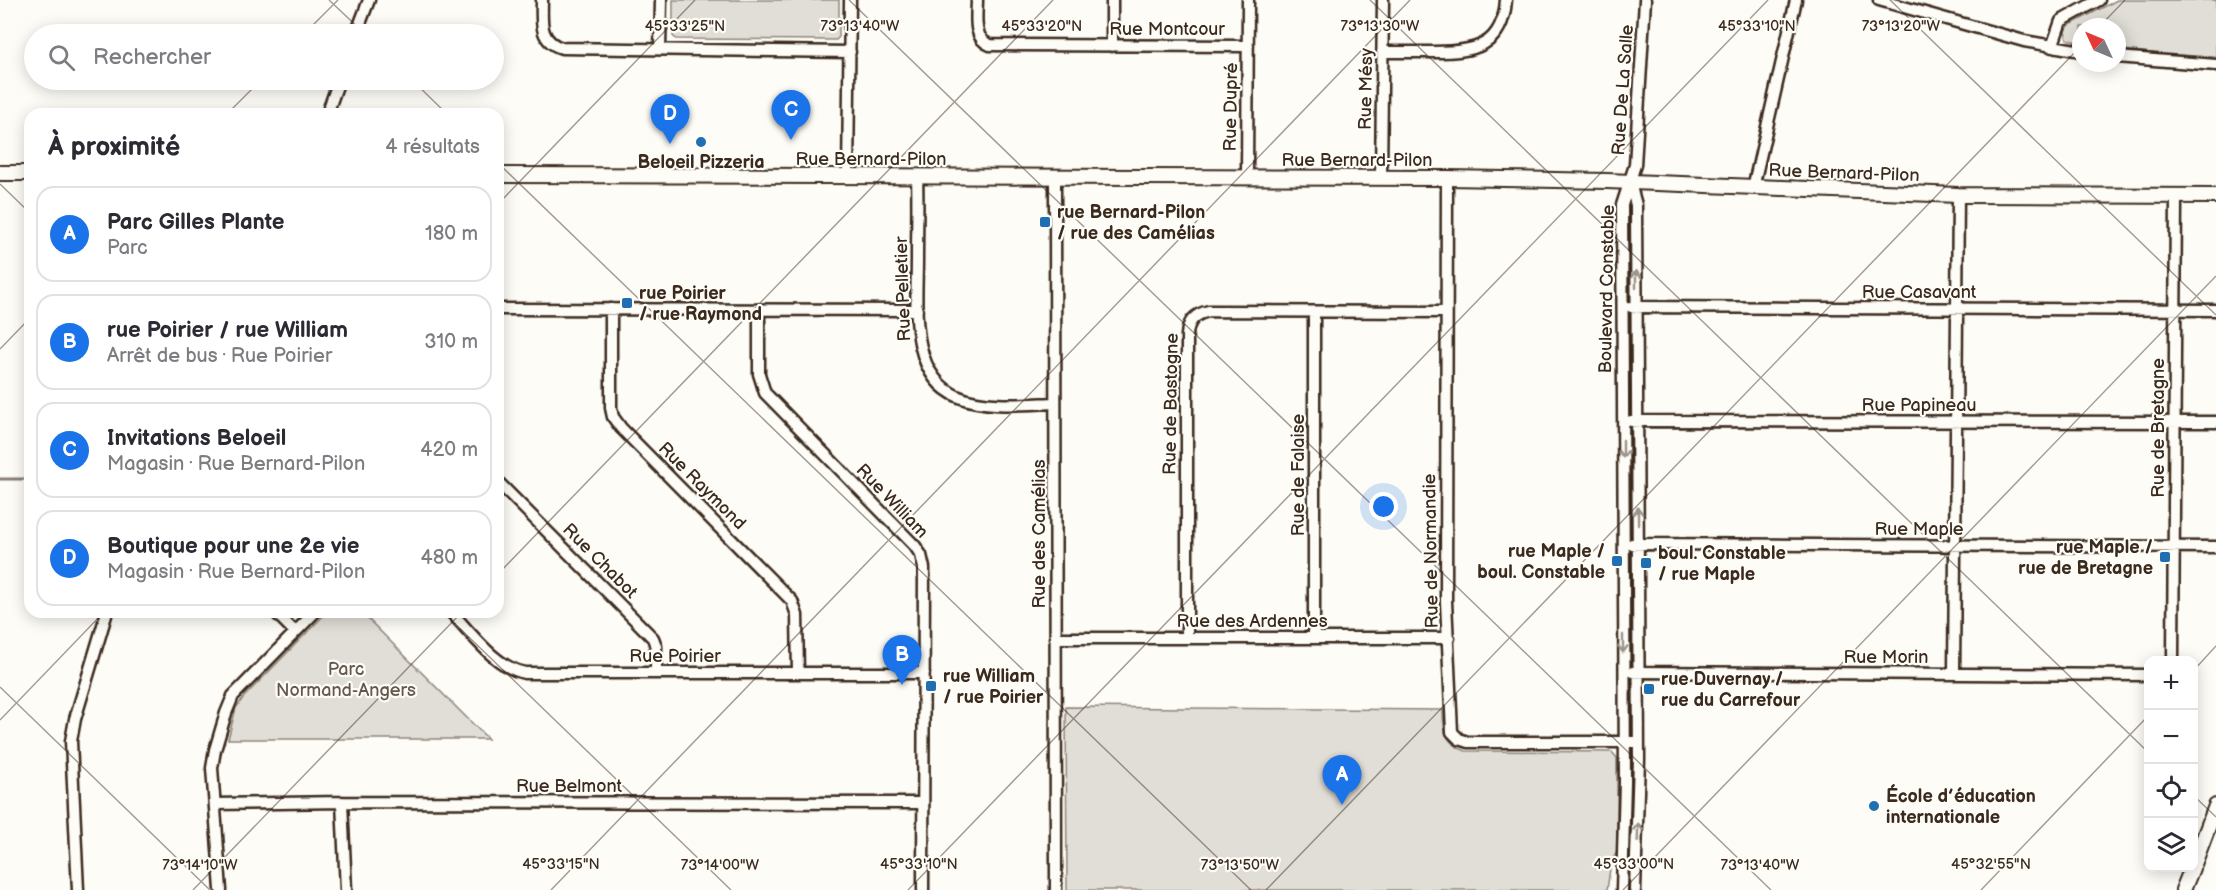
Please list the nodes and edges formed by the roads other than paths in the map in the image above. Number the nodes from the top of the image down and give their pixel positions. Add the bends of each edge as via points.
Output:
1 (369, 0) edge
2 (542, 0) edge
3 (661, 0) edge
4 (850, 0) edge
5 (977, 0) edge
6 (1112, 0) edge
7 (1248, 0) edge
8 (1383, 0) edge
9 (1506, 0) edge
10 (1645, 0) edge
11 (1796, 0) edge
12 (1879, 0) edge
13 (2099, 0) edge
14 (360, 24) edge
15 (1112, 46) junction
16 (1248, 46) junction
17 (2052, 47) junction
18 (660, 49) junction
19 (2072, 50) edge
20 (850, 52) junction
21 (1382, 52) junction
22 (2126, 58) edge
23 (2216, 65) edge
24 (335, 90) edge
25 (329, 108) edge
26 (0, 173) edge
27 (24, 173) edge
28 (504, 175) edge
29 (848, 176) junction
30 (918, 177) junction
31 (1055, 177) junction
32 (1247, 177) junction
33 (1381, 178) junction
34 (1447, 178) junction
35 (1630, 182) junction
36 (1753, 188) junction
37 (1958, 195) junction
38 (2176, 196) junction
39 (2216, 196) edge
40 (1622, 307) junction
41 (1636, 307) junction
42 (1957, 308) junction
43 (504, 309) edge
44 (611, 309) junction
45 (759, 310) junction
46 (917, 310) junction
47 (2176, 310) junction
48 (2216, 310) edge
49 (1314, 312) junction
50 (1445, 312) junction
51 (1055, 403) junction
52 (1636, 421) junction
53 (1956, 421) junction
54 (1623, 422) junction
55 (2174, 422) junction
56 (2216, 422) edge
57 (504, 488) edge
58 (1623, 543) junction
59 (1638, 544) junction
60 (1954, 545) junction
61 (2175, 547) junction
62 (2216, 547) edge
63 (105, 618) edge
64 (281, 618) edge
65 (309, 618) edge
66 (457, 618) edge
67 (295, 632) junction
68 (1187, 637) junction
69 (1055, 638) junction
70 (1314, 638) junction
71 (1449, 638) junction
72 (2173, 656) edge
73 (1624, 672) junction
74 (1638, 672) junction
75 (656, 673) junction
76 (798, 673) junction
77 (924, 673) junction
78 (1954, 674) junction
79 (2144, 675) edge
80 (1625, 742) junction
81 (1639, 742) junction
82 (342, 802) junction
83 (922, 803) junction
84 (216, 804) junction
85 (2216, 806) edge
86 (2198, 853) edge
87 (1624, 859) junction
88 (1637, 860) junction
89 (2190, 872) edge
90 (78, 890) edge
91 (222, 890) edge
92 (346, 890) edge
93 (923, 890) edge
94 (1056, 890) edge
95 (1622, 890) edge
96 (1635, 890) edge
97 (2183, 890) edge

1 - 14 street
2 - 18 street via 543,32 558,47
3 - 18 street
4 - 20 street
5 - 15 street, Rue Montcour via 977,29 987,44
6 - 15 street
7 - 16 street, Rue Dupré
8 - 21 street, Rue Mésy
9 - 21 street via 1500,28 1475,49
10 - 35 street, Rue De La Salle via 1635,165
11 - 36 street
12 - 17 street
13 - 17 street via 2061,21
15 - 16 street, Rue Montcour
16 - 32 street, Rue Dupré
17 - 19 street
18 - 20 street
20 - 29 street
21 - 33 street, Rue Mésy
22 - 23 street
24 - 25 street
26 - 27 main road
28 - 29 main road, Rue Bernard-Pilon
29 - 30 main road, Rue Bernard-Pilon
30 - 31 main road, Rue Bernard-Pilon
30 - 46 street, Rue Pelletier
31 - 32 main road, Rue Bernard-Pilon
31 - 51 street, Rue des Camélias
32 - 33 main road, Rue Bernard-Pilon
33 - 34 main road, Rue Bernard-Pilon
34 - 35 main road, Rue Bernard-Pilon
34 - 50 street, Rue de Normandie
35 - 36 main road, Rue Bernard-Pilon
35 - 40 street, Boulevard Constable via 1622,205
41 -> 35 street, Boulevard Constable via 1636,205
36 - 37 main road, Rue Bernard-Pilon
37 - 38 main road, Rue Bernard-Pilon
37 - 42 street
38 - 39 main road, Rue Bernard-Pilon
38 - 47 street, Rue de Bretagne
40 - 41 street, Rue Casavant
40 - 54 street, Boulevard Constable
41 - 42 street, Rue Casavant
41 - 52 street, Boulevard Constable
42 - 47 street, Rue Casavant
42 - 53 street
43 - 44 street
44 - 45 street
44 - 76 street, Rue Raymond via 613,417 792,601 797,615
45 - 46 street
45 - 77 street, Rue William via 759,374 765,393 921,555
46 - 51 street, Rue Pelletier via 927,363 950,392 979,402
47 - 48 street, Rue Casavant
47 - 55 street, Rue de Bretagne
49 - 50 street, Rue de Bastogne
49 - 68 street, Rue de Bastogne via 1209,311 1196,316 1188,327
49 - 70 street, Rue de Falaise
50 - 71 street, Rue de Normandie
51 - 69 street, Rue des Camélias
52 - 53 street, Rue Papineau
52 - 54 street, Rue Papineau
59 -> 52 street, Boulevard Constable
53 - 55 street, Rue Papineau
53 - 60 street
54 -> 58 street, Boulevard Constable
55 - 56 street, Rue Papineau
55 - 61 street, Rue de Bretagne
57 - 75 street, Rue Chabot via 653,638
58 - 59 street, Rue Maple
58 -> 73 street, Boulevard Constable
59 - 60 street, Rue Maple
59 - 74 street, Boulevard Constable
60 - 61 street, Rue Maple
60 - 78 street
61 - 62 street, Rue Maple
61 - 72 street, Rue de Bretagne
63 - 90 street via 70,741
64 - 67 street
65 - 67 street
66 - 75 street, Rue Poirier via 501,663 525,673
67 - 84 street via 230,700 213,756
68 - 69 street, Rue des Ardennes
68 - 70 street, Rue des Ardennes
69 - 94 street, Rue des Camélias
70 - 71 street, Rue des Ardennes
71 - 80 street, Rue de Normandie via 1451,729 1459,739
73 - 74 street, Rue Morin
73 - 80 street, Boulevard Constable
74 - 78 street, Rue Morin
74 - 81 street, Boulevard Constable
75 - 76 street, Rue Poirier
76 - 77 street, Rue Poirier
77 - 83 street, Rue William
78 - 79 street, Rue Morin
80 - 81 street, Rue de Normandie
80 - 87 street, Boulevard Constable
88 -> 81 street, Boulevard Constable
82 - 83 street, Rue Belmont
82 - 84 street, Rue Belmont
82 - 92 street
83 - 93 street, Rue William
84 - 91 street
85 - 86 main road
87 - 88 street
87 - 95 street, Boulevard Constable
88 - 96 street, Boulevard Constable
89 - 97 main road

